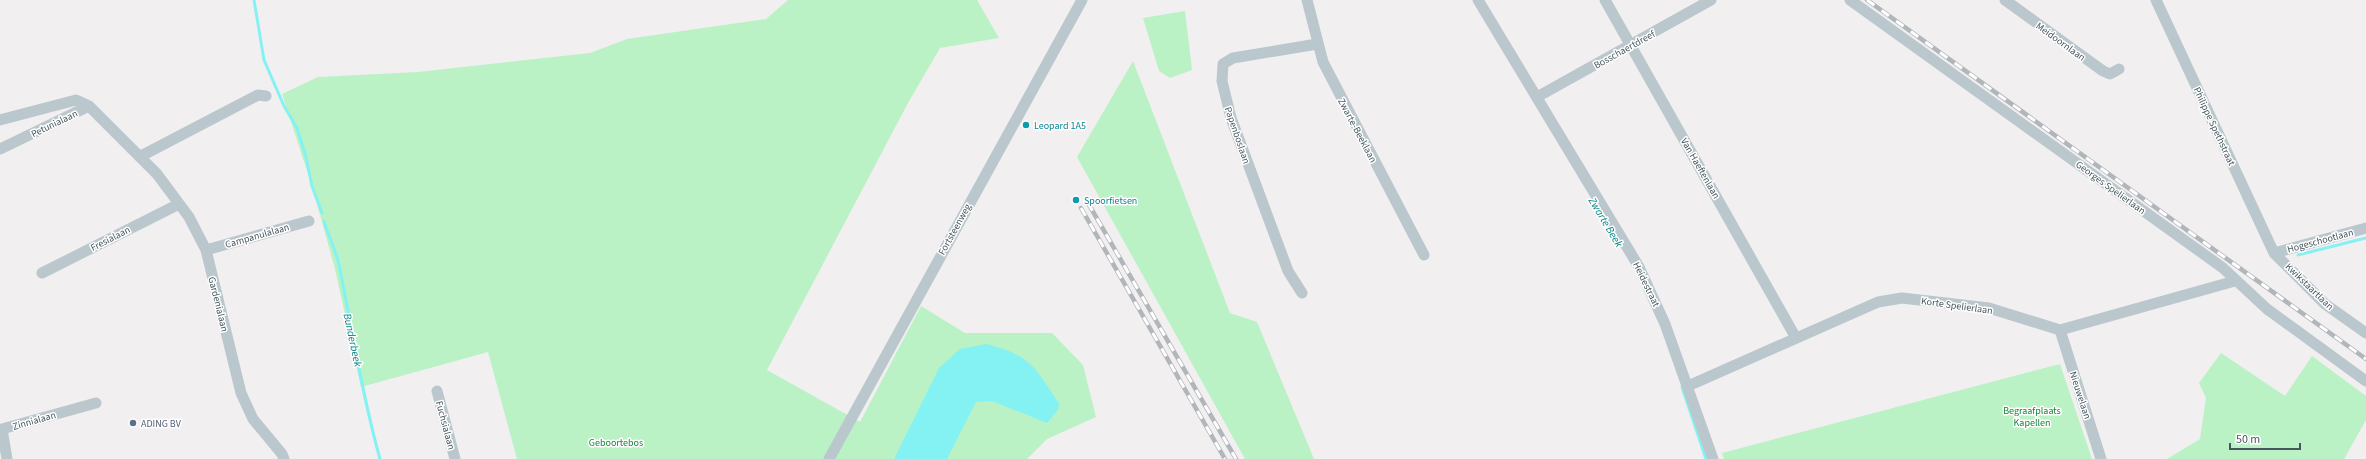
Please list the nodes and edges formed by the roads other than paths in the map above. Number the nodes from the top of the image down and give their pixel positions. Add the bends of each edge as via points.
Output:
1 (1082, 0) edge
2 (1308, 0) edge
3 (1478, 0) edge
4 (1605, 0) edge
5 (1711, 0) edge
6 (1850, 0) edge
7 (2005, 0) edge
8 (2156, 0) edge
9 (1318, 44) junction
10 (1631, 46) junction
11 (2119, 69) dead end
12 (266, 96) dead end
13 (1537, 97) junction
14 (89, 106) junction
15 (0, 120) edge
16 (0, 150) edge
17 (141, 156) junction
18 (179, 204) junction
19 (309, 221) dead end
20 (2366, 228) edge
21 (206, 250) junction
22 (2274, 253) junction
23 (1424, 255) dead end
24 (42, 273) dead end
25 (2235, 281) junction
26 (1302, 293) dead end
27 (2366, 322) edge
28 (2354, 324) junction
29 (2060, 330) junction
30 (2366, 333) edge
31 (1796, 338) junction
32 (2366, 381) edge
33 (1688, 386) junction
34 (437, 391) dead end
35 (96, 403) dead end
36 (7, 459) edge
37 (284, 459) edge
38 (455, 459) edge
39 (829, 459) edge
40 (1713, 459) edge
41 (2101, 459) edge

1 - 39 street, Fortsteenweg
2 - 9 street, Zwarte-Beeklaan
3 - 13 street, Heidestraat
4 - 10 street, Van Haeftenlaan
5 - 10 street, Bosschaertdreef
6 - 25 street, Georges Spelierlaan via 2223,268
7 - 11 street, Meidoornlaan via 2103,71 2110,74
8 - 22 street, Philippe Spethstraat
9 - 23 street, Zwarte-Beeklaan via 1322,62
9 - 26 street, Papenboslaan via 1233,58 1223,64 1222,72 1231,118 1288,271
10 - 13 street, Bosschaertdreef
10 - 31 street, Van Haeftenlaan
12 - 17 street via 258,95
13 - 33 street, Heidestraat via 1639,267 1665,324
14 - 15 street, Petunialaan via 76,100
14 - 16 street, Petunialaan
14 - 17 street, Gardenialaan
17 - 18 street, Gardenialaan
18 - 21 street, Gardenialaan via 189,217
18 - 24 street, Fresialaan
19 - 21 street, Campanulalaan
20 - 22 street, Hogeschootlaan
21 - 37 street, Gardenialaan via 241,393 253,419
22 - 28 street, Kwikstaartlaan via 2325,304
25 - 29 street
25 - 32 street, Georges Spelierlaan via 2267,309
27 - 28 street
28 - 30 street, Kwikstaartlaan
29 - 31 street, Korte Spelierlaan via 1989,308 1902,298 1878,302
29 - 41 street, Nieuwelaan
31 - 33 street, Korte Spelierlaan
33 - 40 street, Heidestraat
34 - 38 street, Fuchsialaan
35 - 36 street, Zinnialaan via 2,429

